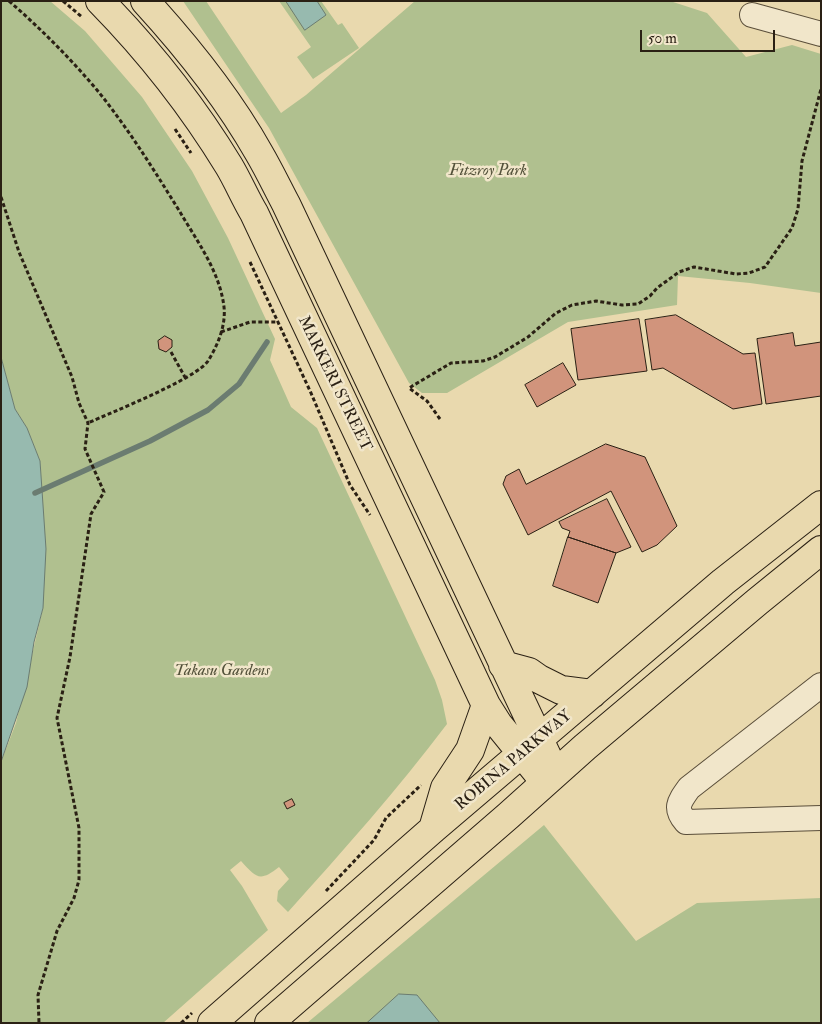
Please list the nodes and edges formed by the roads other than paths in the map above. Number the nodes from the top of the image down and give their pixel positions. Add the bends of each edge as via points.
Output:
1 (145, 1) edge
2 (93, 11) edge
3 (752, 15) dead end
4 (821, 34) edge
5 (821, 505) edge
6 (821, 550) edge
7 (503, 665) junction
8 (821, 685) edge
9 (592, 694) junction
10 (486, 705) junction
11 (531, 746) junction
12 (550, 777) junction
13 (821, 818) edge
14 (433, 829) junction
15 (212, 1023) edge
16 (269, 1023) edge

1 - 7 main road, MARKERI STREET via 199,65 259,152
2 - 10 main road, MARKERI STREET via 122,24 174,87 230,167
3 - 4 street
5 - 9 main road, ROBINA PARKWAY via 723,582
6 - 12 main road
7 - 9 main road via 529,672 561,690
7 - 11 main road, MARKERI STREET
8 - 13 street via 689,788 678,805 679,814 686,822
9 - 11 main road, ROBINA PARKWAY
10 - 11 main road, MARKERI STREET via 498,724
10 - 14 main road via 470,750 445,788
11 - 12 main road, MARKERI STREET
11 - 14 main road, ROBINA PARKWAY
12 - 16 main road
14 - 15 main road, ROBINA PARKWAY

